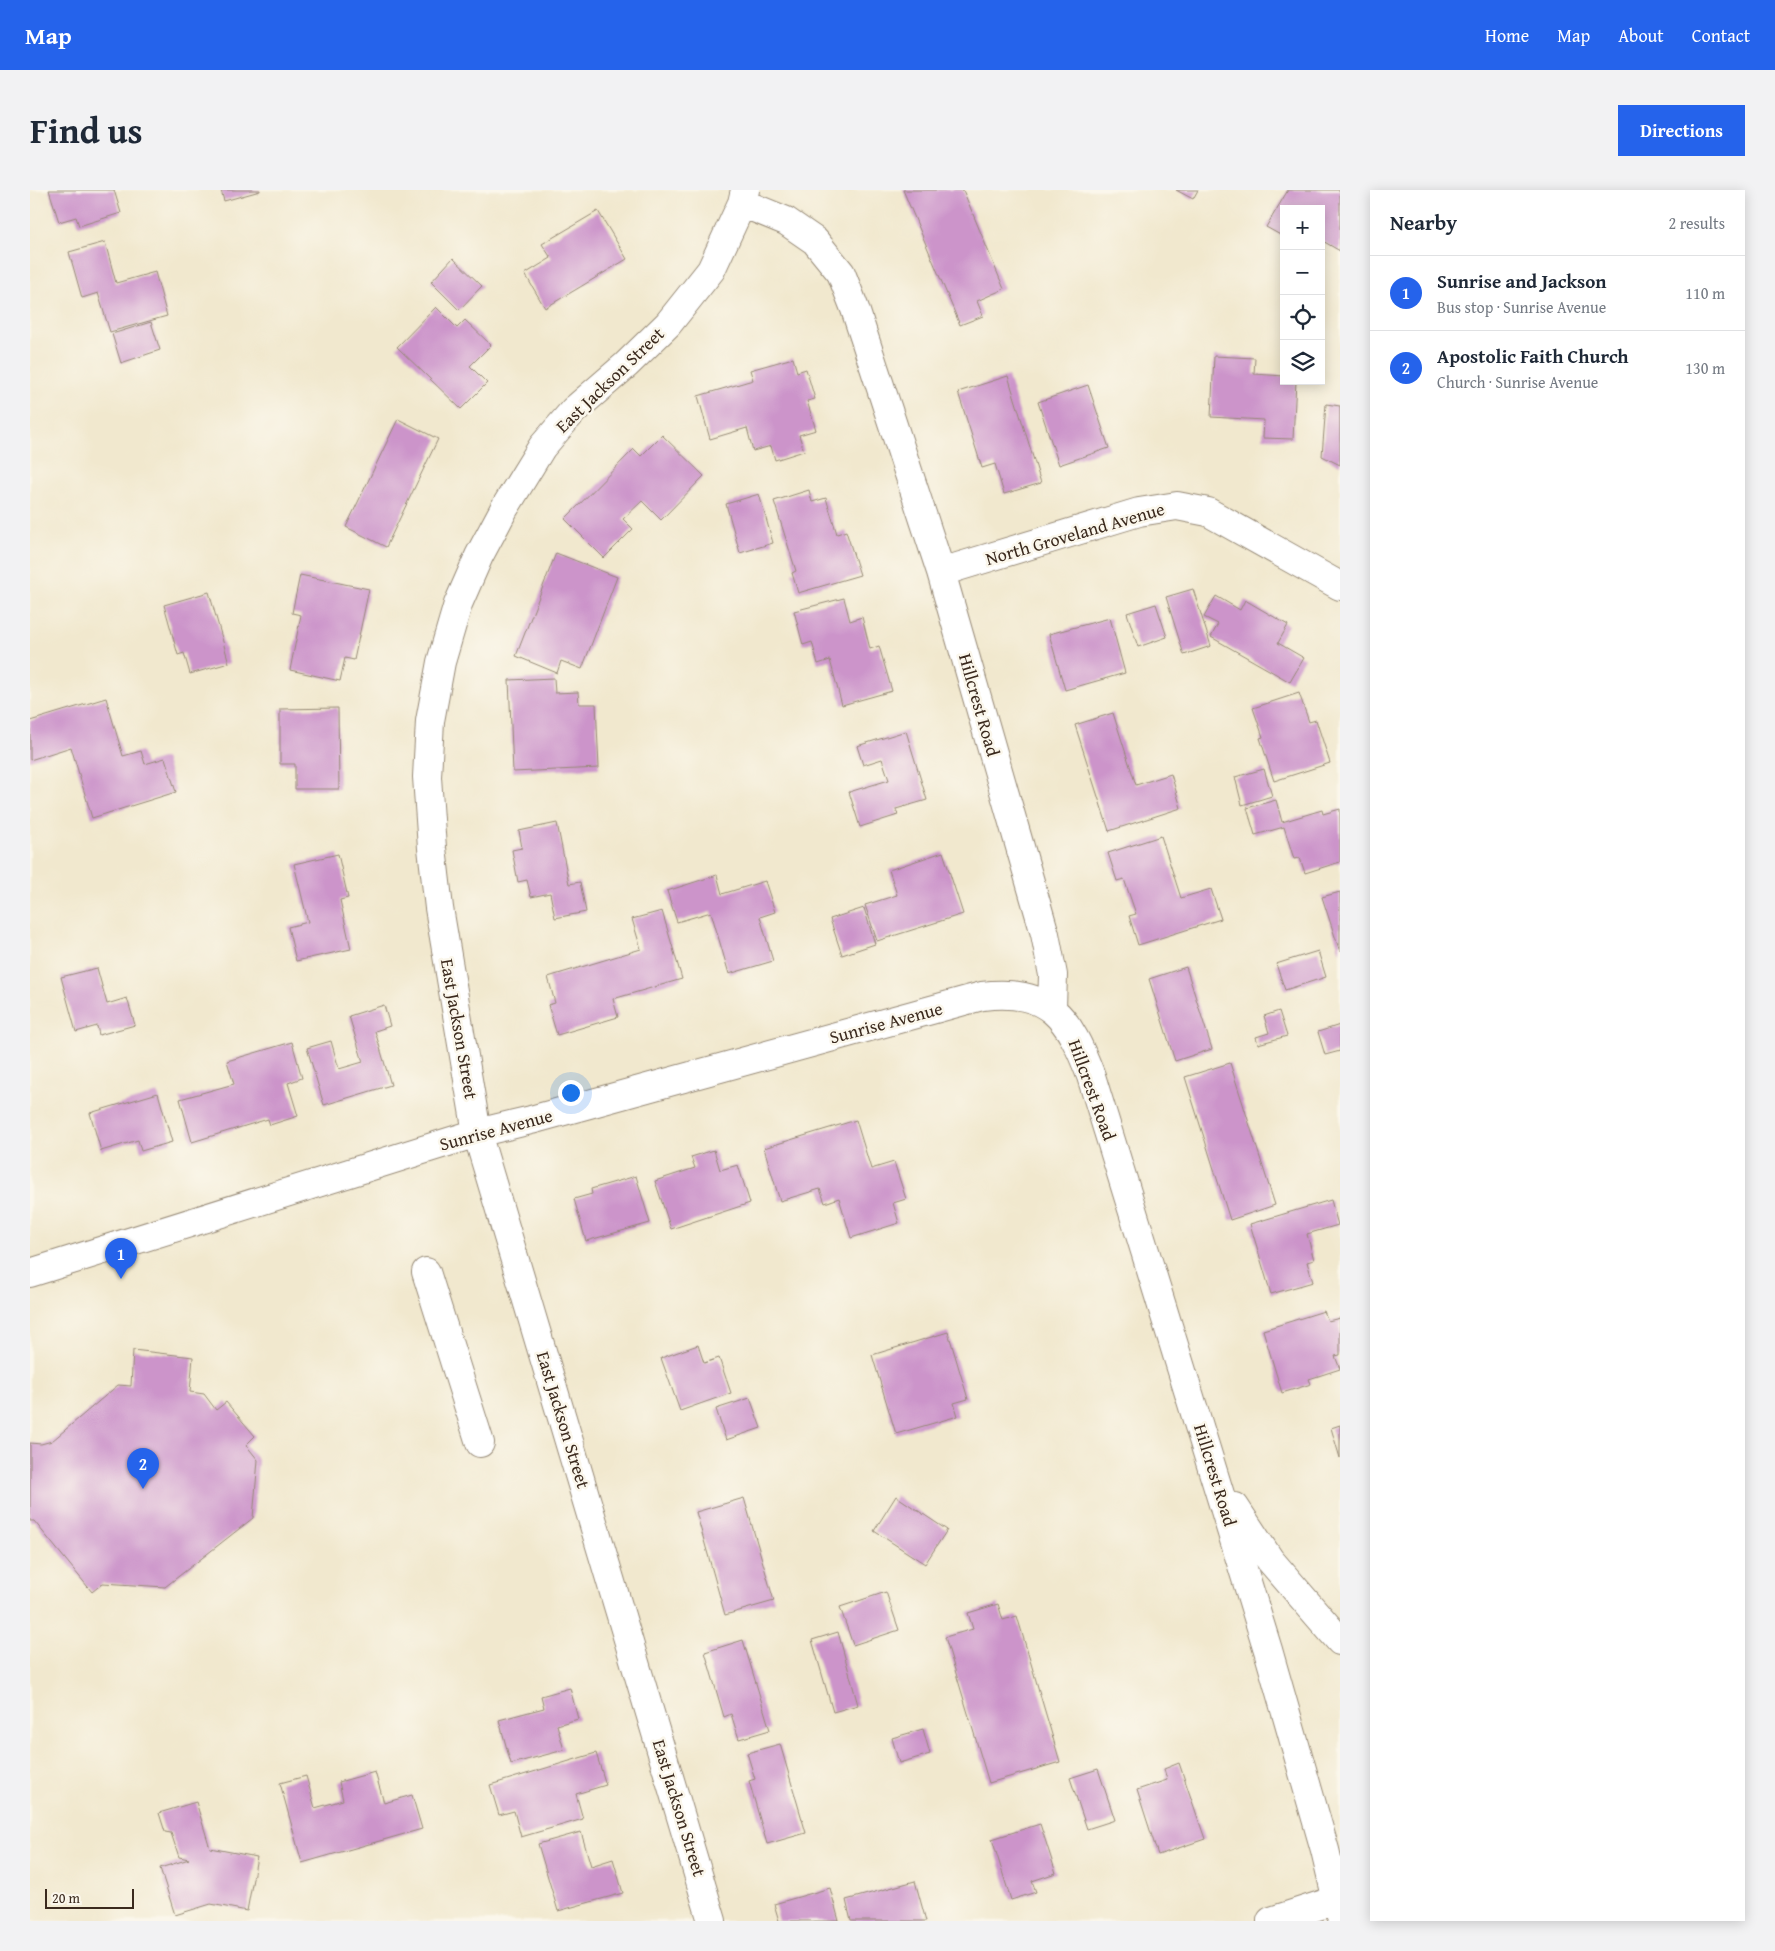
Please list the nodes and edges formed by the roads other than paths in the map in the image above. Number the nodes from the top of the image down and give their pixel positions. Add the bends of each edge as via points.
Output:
1 (744, 197) edge
2 (941, 572) junction
3 (1340, 586) edge
4 (1052, 1008) junction
5 (477, 1133) junction
6 (426, 1272) dead end
7 (30, 1273) edge
8 (480, 1443) dead end
9 (1212, 1464) junction
10 (1340, 1641) edge
11 (1338, 1907) edge
12 (712, 1921) edge
13 (1271, 1921) edge

1 - 2 street, Hillcrest Road via 815,241 840,274 855,308
1 - 5 street, East Jackson Street via 711,270 668,324 574,410 542,447 479,556 458,604 441,662 430,721 427,777 432,848
2 - 3 street, North Groveland Avenue via 1139,512 1177,506 1208,512
2 - 4 street, Hillcrest Road via 1045,934 1052,975
4 - 5 street, Sunrise Avenue via 1033,998 1018,995 982,996
4 - 9 street, Hillcrest Road via 1072,1035 1091,1076
5 - 7 street, Sunrise Avenue
5 - 12 street, East Jackson Street
6 - 8 street
9 - 10 street via 1240,1516 1270,1560
9 - 11 street, Hillcrest Road via 1325,1850
11 - 13 street

